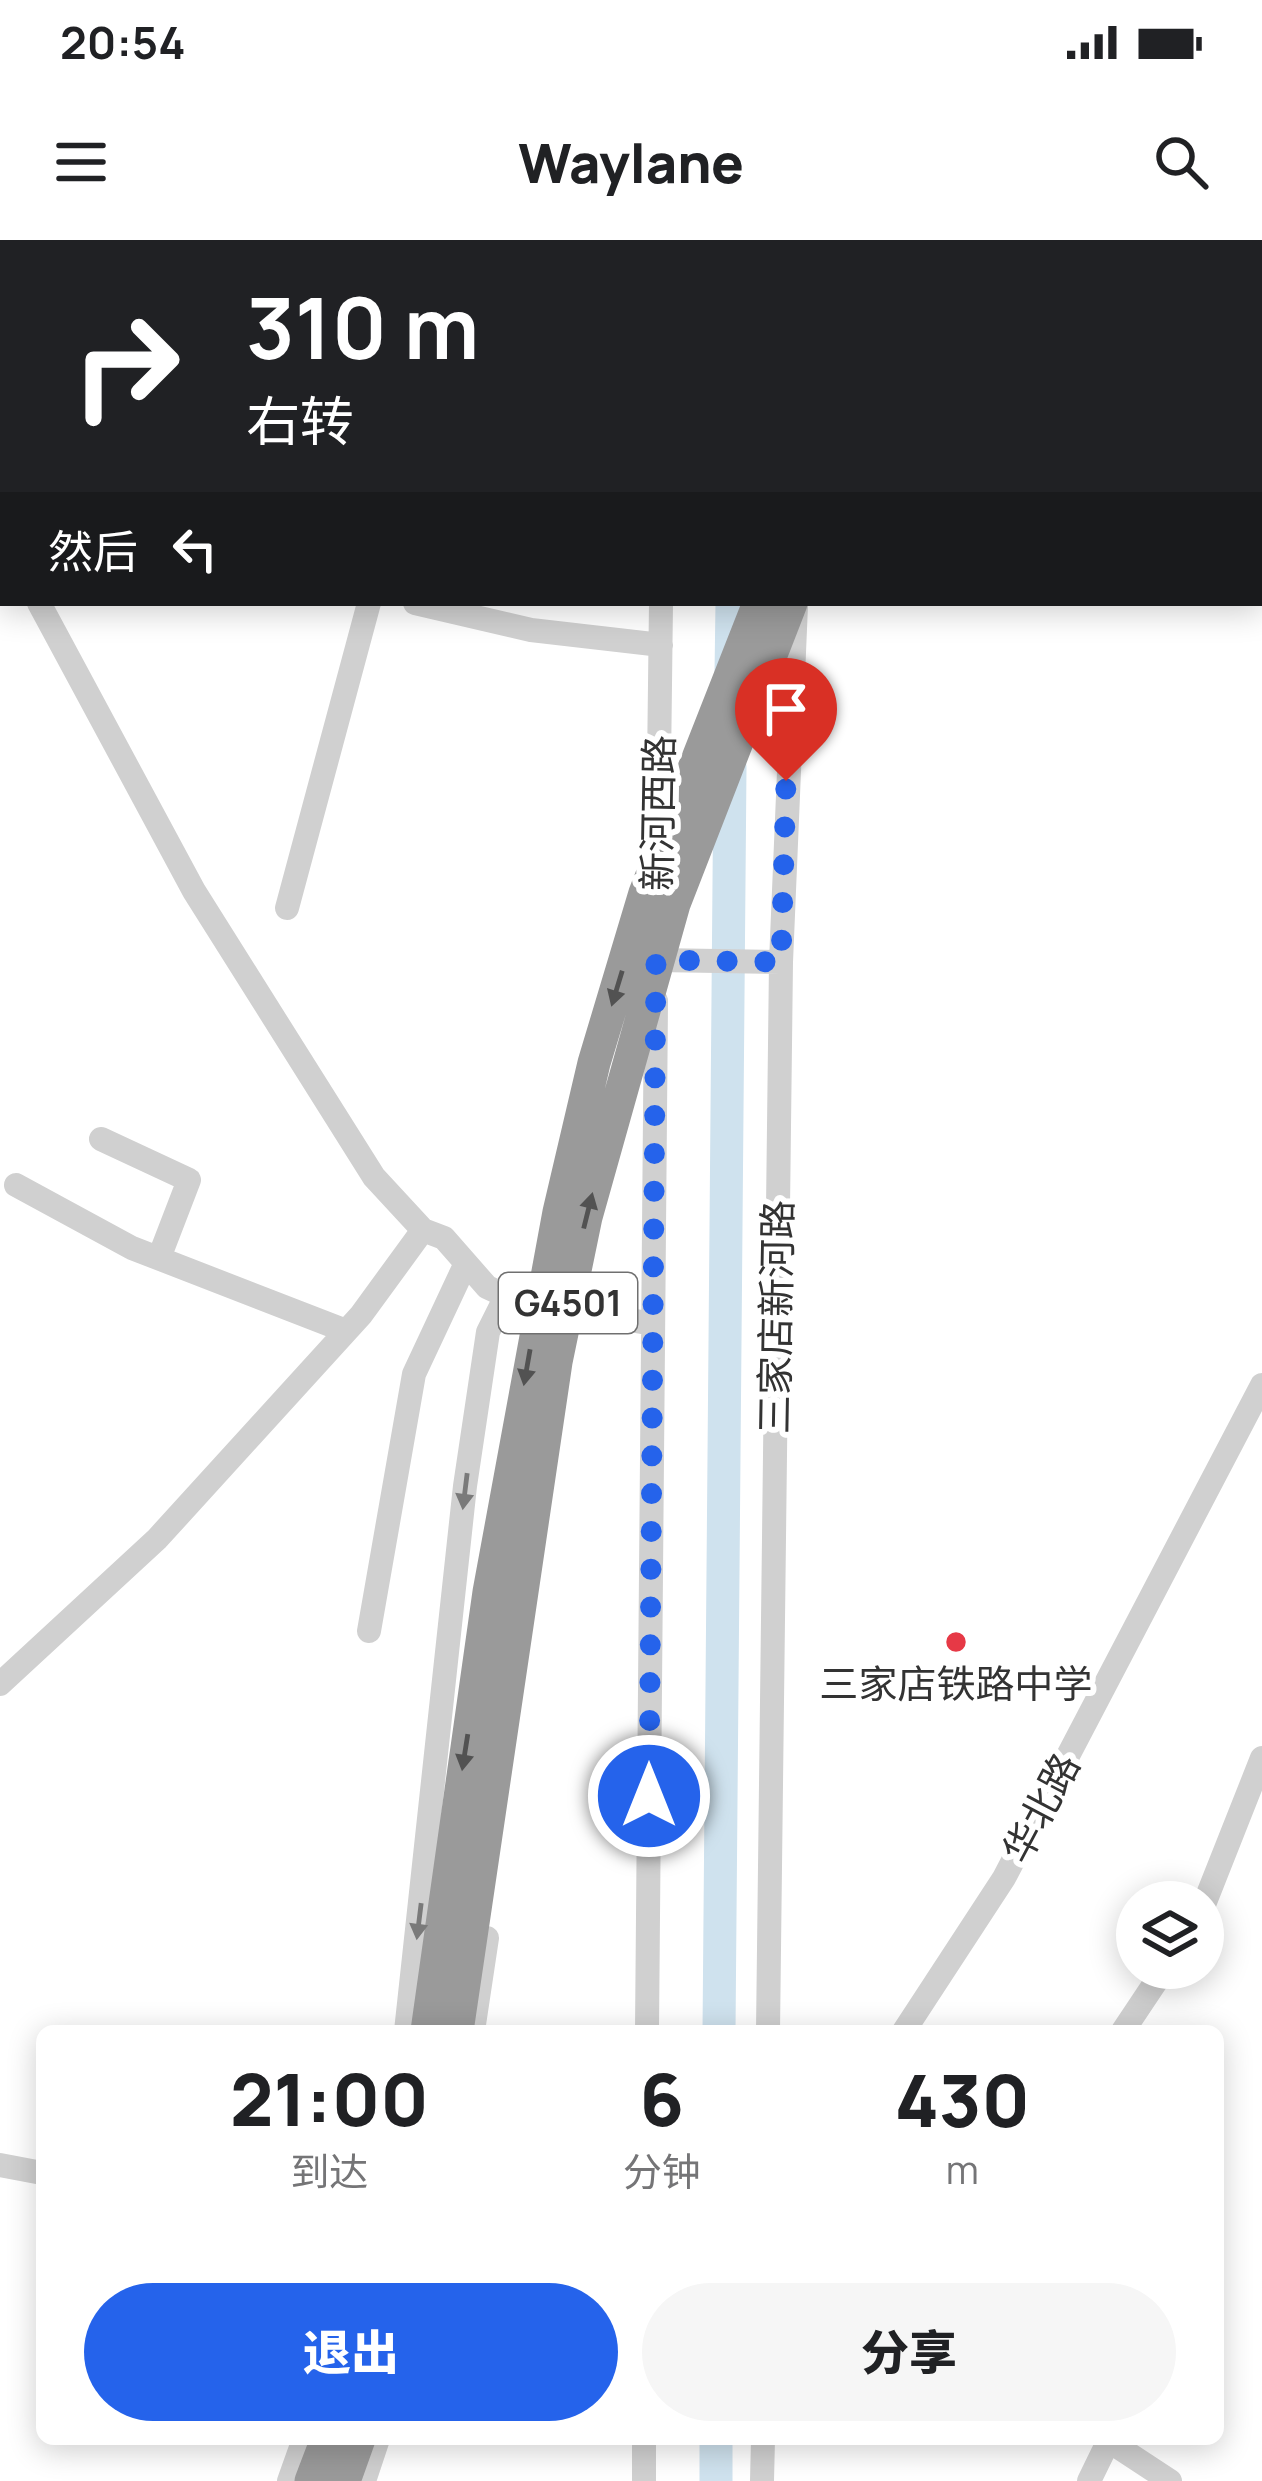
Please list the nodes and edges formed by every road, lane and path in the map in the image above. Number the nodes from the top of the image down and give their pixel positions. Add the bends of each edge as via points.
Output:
1 (41, 606) edge
2 (368, 606) edge
3 (661, 606) edge
4 (758, 606) edge
5 (792, 606) edge
6 (793, 606) edge
7 (462, 608) edge
8 (661, 644) junction
9 (287, 908) dead end
10 (656, 960) junction
11 (781, 962) junction
12 (101, 1138) dead end
13 (16, 1185) dead end
14 (423, 1230) junction
15 (158, 1258) junction
16 (466, 1263) junction
17 (506, 1296) junction
18 (572, 1310) junction
19 (653, 1324) junction
20 (346, 1331) junction
21 (1262, 1385) edge
22 (369, 1631) dead end
23 (0, 1684) edge
24 (1262, 1758) edge
25 (1213, 1881) edge
26 (1151, 1989) edge
27 (407, 2025) edge
28 (428, 2025) edge
29 (458, 2025) edge
30 (474, 2025) edge
31 (647, 2025) edge
32 (768, 2025) edge
33 (908, 2025) edge
34 (1128, 2025) edge
35 (0, 2165) edge
36 (36, 2172) edge
37 (302, 2445) edge
38 (324, 2445) edge
39 (357, 2445) edge
40 (376, 2445) edge
41 (644, 2445) edge
42 (763, 2445) edge
43 (1105, 2445) edge
44 (1113, 2445) edge
45 (290, 2481) edge
46 (311, 2481) edge
47 (344, 2481) edge
48 (364, 2481) edge
49 (644, 2481) edge
50 (762, 2481) edge
51 (1089, 2481) edge
52 (1170, 2481) edge

1 - 14 street via 194,890 374,1177
2 - 9 street
3 - 8 street, 新河西路
4 -> 28 highway, G4501, bridge via 645,893 559,1212 486,1614
29 -> 5 highway, G4501, bridge via 556,1362 586,1217 674,904
6 - 11 street, 三家店新河路
7 - 8 street via 531,631
8 - 10 street, 新河西路
10 - 11 street
10 - 19 street, 新河西路
11 - 32 street, 三家店新河路
12 - 15 street via 189,1180
13 - 15 street
14 - 16 street via 444,1238
14 - 20 street
15 - 20 street
16 - 17 street
16 - 22 street via 415,1374
17 - 18 street
17 -> 27 street via 488,1332 465,1486
18 - 19 street
18 - 30 street
19 - 31 street, 新河西路
20 - 23 street via 158,1539
21 - 33 street, 华北路 via 1004,1878
24 - 25 street
26 - 34 street
35 - 36 street
37 - 45 street
38 - 46 highway
39 - 47 highway
40 - 48 street
41 - 49 street
42 - 50 street
43 - 51 street
44 - 52 street

